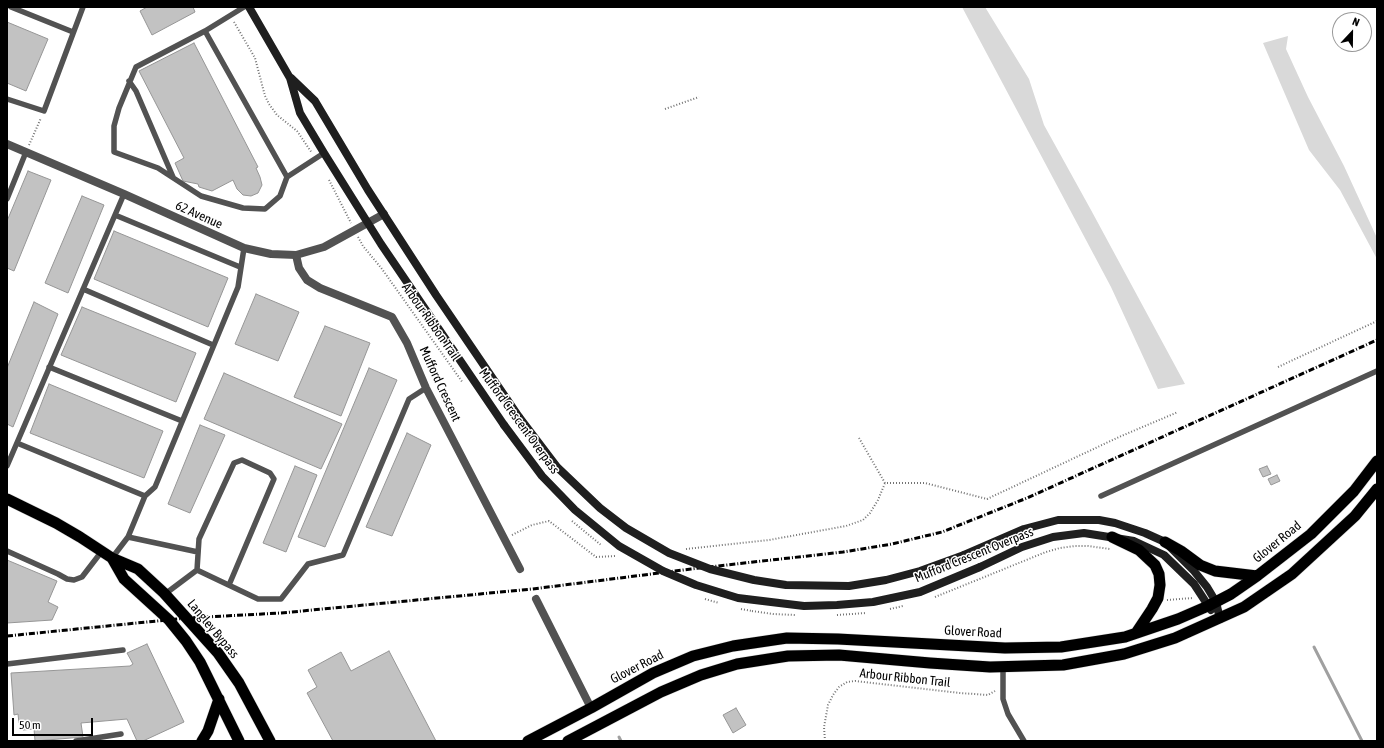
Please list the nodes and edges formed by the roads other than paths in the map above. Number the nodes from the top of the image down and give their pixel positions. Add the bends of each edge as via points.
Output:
1 (11, 7) edge
2 (83, 7) edge
3 (244, 7) edge
4 (249, 7) edge
5 (204, 31) junction
6 (73, 32) junction
7 (290, 78) junction
8 (130, 81) junction
9 (7, 99) edge
10 (7, 144) edge
11 (26, 152) junction
12 (324, 153) junction
13 (173, 177) junction
14 (287, 177) junction
15 (124, 194) junction
16 (7, 199) edge
17 (384, 214) junction
18 (115, 215) junction
19 (368, 223) junction
20 (244, 248) junction
21 (296, 255) junction
22 (240, 268) junction
23 (83, 289) junction
24 (213, 345) junction
25 (49, 367) junction
26 (1377, 371) edge
27 (426, 388) junction
28 (182, 421) junction
29 (17, 442) junction
30 (1377, 461) edge
31 (7, 466) edge
32 (1377, 489) edge
33 (145, 496) junction
34 (1101, 496) dead end
35 (7, 499) edge
36 (1112, 537) junction
37 (128, 538) junction
38 (1165, 542) junction
39 (7, 551) edge
40 (102, 551) junction
41 (198, 552) junction
42 (112, 558) junction
43 (197, 570) junction
44 (520, 570) dead end
45 (1257, 576) junction
46 (229, 585) junction
47 (164, 594) junction
48 (536, 599) dead end
49 (1212, 604) junction
50 (1220, 619) junction
51 (1136, 633) junction
52 (123, 650) dead end
53 (7, 664) edge
54 (1003, 666) junction
55 (219, 699) junction
56 (591, 708) junction
57 (121, 734) dead end
58 (76, 741) edge
59 (202, 741) edge
60 (239, 741) edge
61 (270, 741) edge
62 (528, 741) edge
63 (568, 741) edge
64 (1024, 741) edge

1 - 6 lane
2 - 6 lane
3 - 5 lane
4 - 7 main road
5 - 8 lane via 136,67
5 - 14 lane
6 - 9 lane via 44,111
7 - 12 main road via 300,113
7 - 17 main road via 315,101
8 - 13 lane
8 - 13 lane via 114,126 114,152 158,168
10 - 11 street, 62 Avenue
11 - 15 street, 62 Avenue
11 - 16 lane
12 - 14 lane
12 - 19 main road
13 - 14 lane via 201,196 243,208 265,209 280,196
15 - 18 lane
15 - 20 street, 62 Avenue
17 - 19 street, 62 Avenue
17 - 38 main road, Mufford Crescent Overpass, bridge via 519,417 558,467 600,508 626,528 669,553 710,569 754,580 786,585 849,586 920,571 1024,529 1058,520 1099,520 1115,523
18 - 22 lane
18 - 23 lane
19 - 21 street, 62 Avenue via 324,247
19 - 36 main road, Mufford Crescent Overpass, bridge via 504,425 542,476 575,510 619,546 663,570 696,584 738,598 804,606 873,602 920,592 1022,547 1053,537 1084,533
20 - 21 street, 62 Avenue via 271,254
20 - 22 lane
21 - 27 street, Mufford Crescent via 299,268 307,280 320,288 392,317 407,343
22 - 24 lane via 238,287
23 - 24 lane
23 - 25 lane
24 - 28 lane
25 - 28 lane
25 - 29 lane
26 - 34 lane
27 - 44 street, Mufford Crescent
27 - 46 lane via 408,399 343,555 308,564 281,599 258,599
28 - 33 lane via 155,487
29 - 31 lane
29 - 33 lane
30 - 45 highway, Glover Road via 1354,491 1310,534
32 - 50 highway via 1355,516 1292,574 1244,607
33 - 37 lane
35 - 40 highway, Langley Bypass via 56,523
36 - 49 main road, Mufford Crescent Overpass via 1134,541 1164,555
36 - 51 highway via 1139,550 1155,565 1159,574 1158,598
37 - 41 lane
37 - 42 lane
38 - 45 highway via 1200,565 1230,574
38 - 49 main road, Mufford Crescent Overpass via 1201,579
39 - 40 lane via 74,580 82,577
40 - 42 highway, Langley Bypass
41 - 43 lane
41 - 46 lane via 199,538 234,463 242,460 270,473 274,479
42 - 47 highway, Langley Bypass via 138,569
42 - 55 highway, Langley Bypass via 124,578 165,616 181,636 200,662
43 - 46 lane
43 - 47 lane
45 - 49 highway, Glover Road
47 - 61 highway, Langley Bypass via 203,636 239,683
48 - 56 street
49 - 50 main road, Mufford Crescent Overpass
49 - 51 highway, Glover Road
50 - 54 highway via 1175,638 1124,654 1063,665
51 - 56 highway, Glover Road via 1061,647 1012,648 787,638 733,646 693,656 652,673
52 - 53 lane
54 - 63 highway via 930,664 838,655 788,656 737,664 701,674 661,692
54 - 64 lane via 1003,699 1008,714
55 - 59 highway
55 - 60 highway, Langley Bypass
56 - 62 highway, Glover Road
57 - 58 lane

